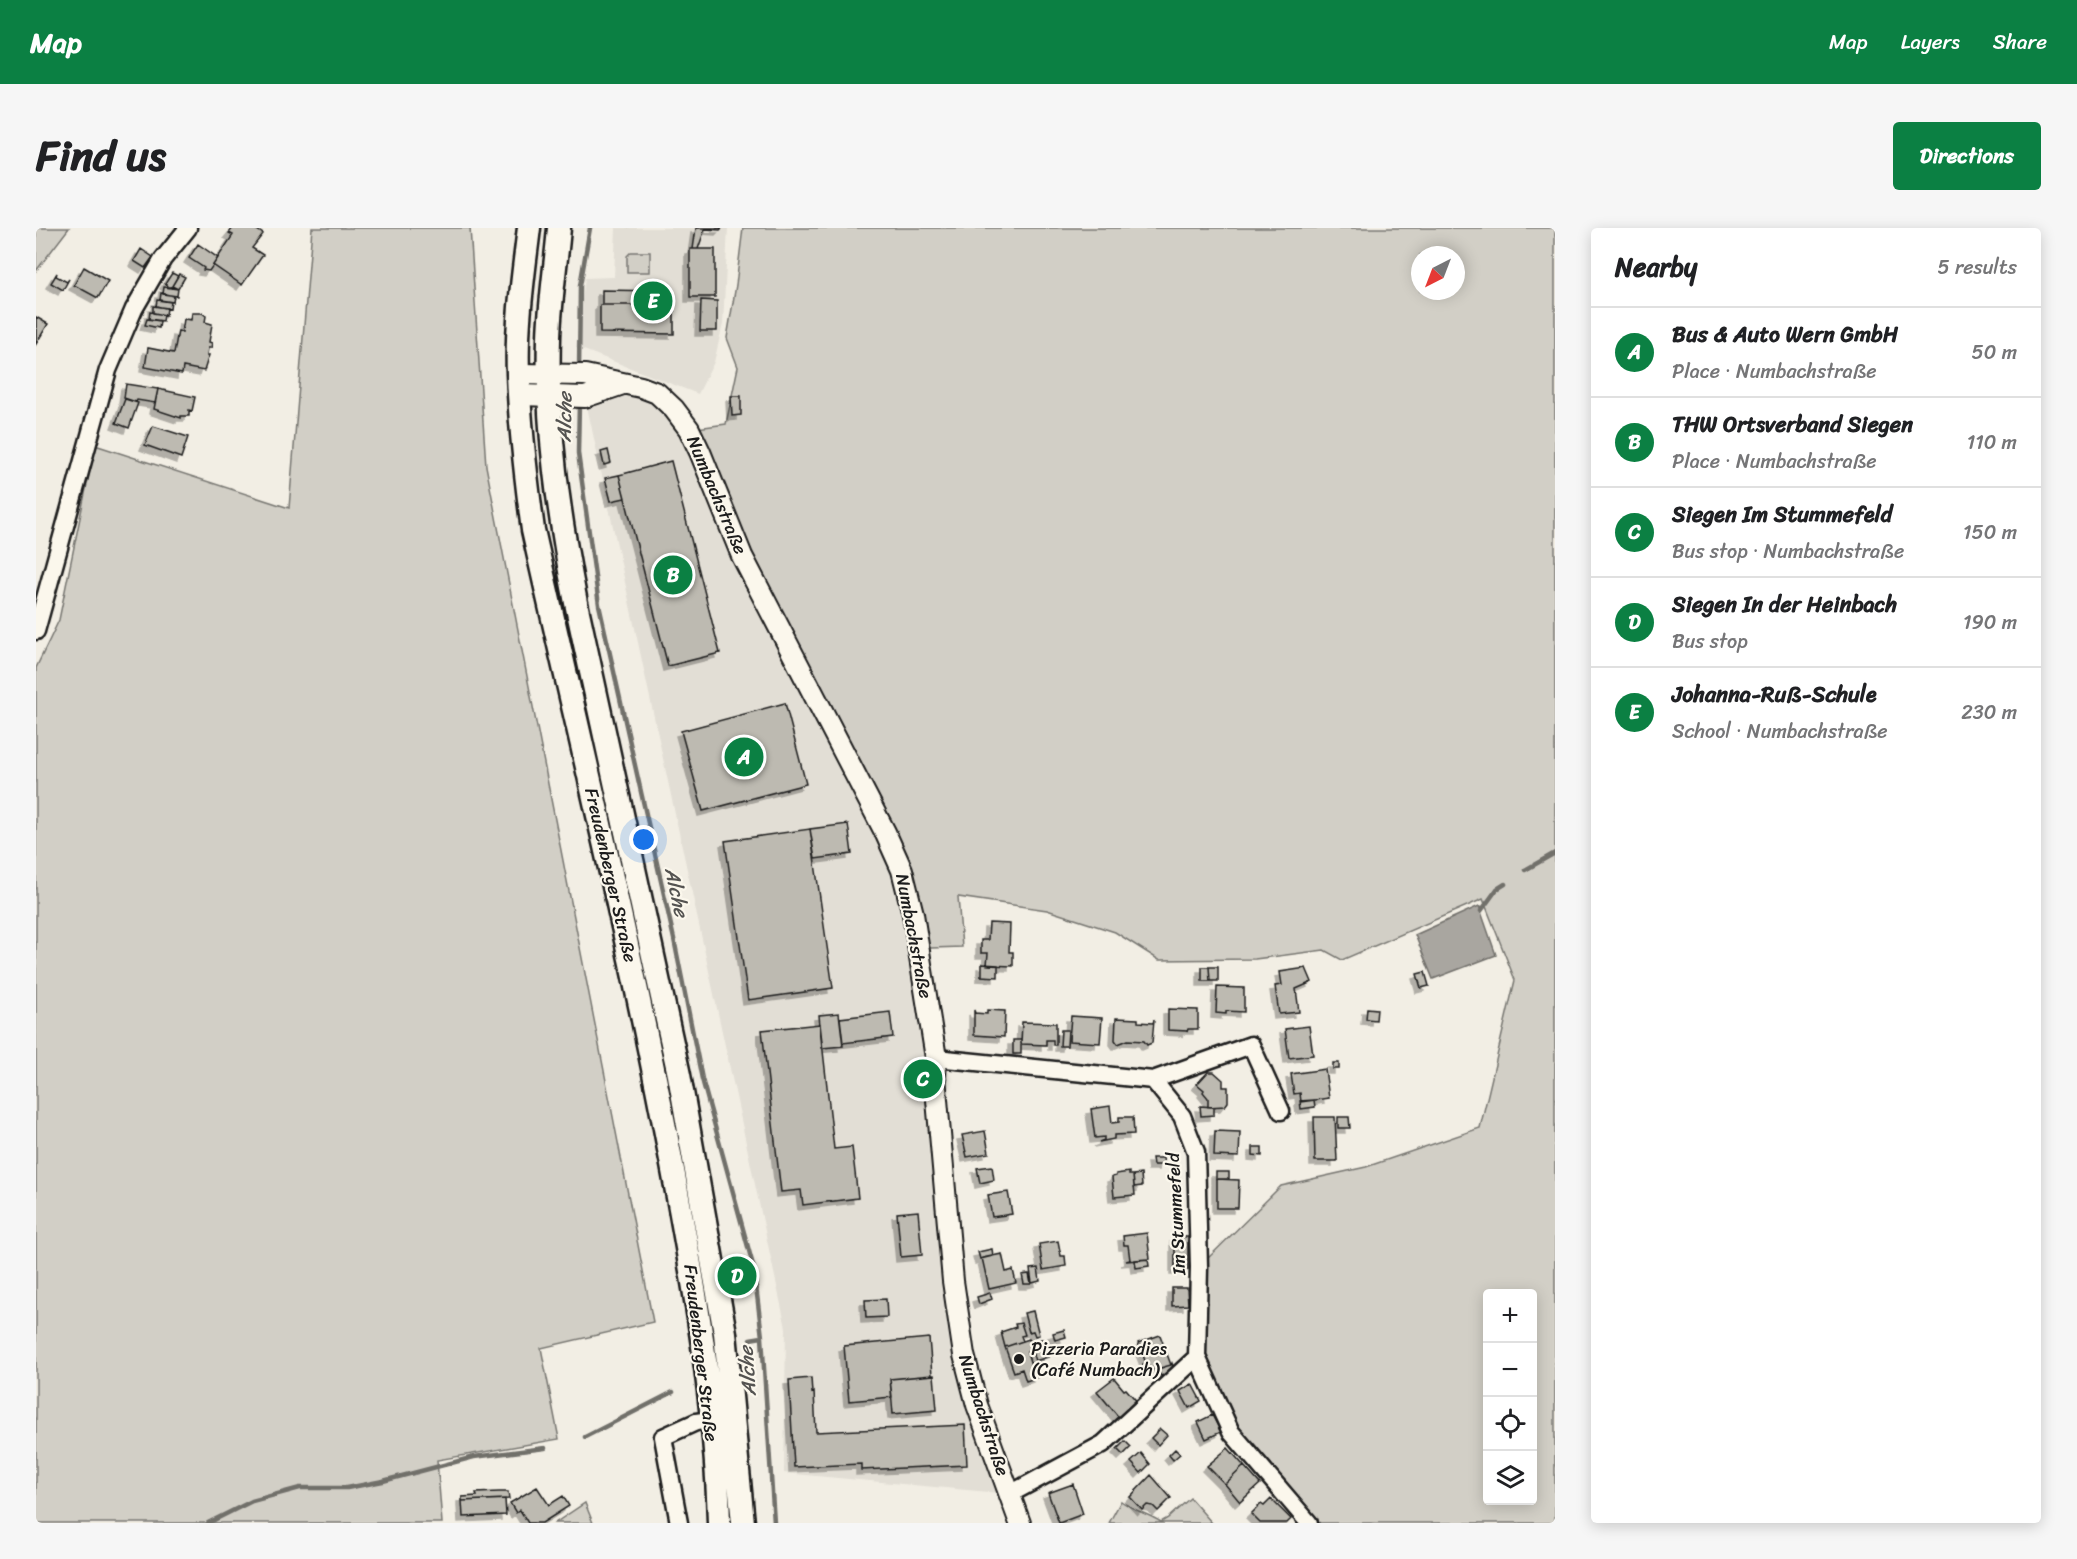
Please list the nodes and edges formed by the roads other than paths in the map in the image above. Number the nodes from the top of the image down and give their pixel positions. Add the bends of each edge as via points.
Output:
1 (189, 228) edge
2 (528, 228) edge
3 (559, 228) edge
4 (519, 384) junction
5 (623, 384) junction
6 (549, 385) junction
7 (36, 631) edge
8 (936, 1058) junction
9 (1153, 1080) junction
10 (1281, 1111) dead end
11 (1197, 1357) junction
12 (711, 1420) junction
13 (1010, 1494) junction
14 (679, 1523) edge
15 (719, 1523) edge
16 (743, 1523) edge
17 (1020, 1523) edge
18 (1309, 1523) edge

1 - 7 street via 163,259 134,309 108,370
2 - 4 main road, Freudenberger Straße
3 - 6 main road, Freudenberger Straße via 549,336
4 - 6 street, Numbachstraße
4 - 12 main road, Freudenberger Straße via 533,530 657,1083 694,1283
5 - 6 street, Numbachstraße via 585,375
5 - 6 street, Numbachstraße via 585,397
5 - 8 street, Numbachstraße via 657,393 689,429 742,556 885,832 902,870 913,914
6 - 16 main road, Freudenberger Straße via 564,540 679,1075 717,1281
8 - 9 street
8 - 13 street, Numbachstraße via 953,1281 962,1344 977,1405
9 - 10 street via 1251,1045
9 - 11 street, Im Stummefeld via 1182,1116 1196,1152
11 - 13 street, Numbachstraße via 1103,1444
11 - 18 street, Im Stummefeld via 1231,1432
12 - 14 street via 696,1422 663,1437
12 - 15 main road, Freudenberger Straße
13 - 17 street, Numbachstraße

